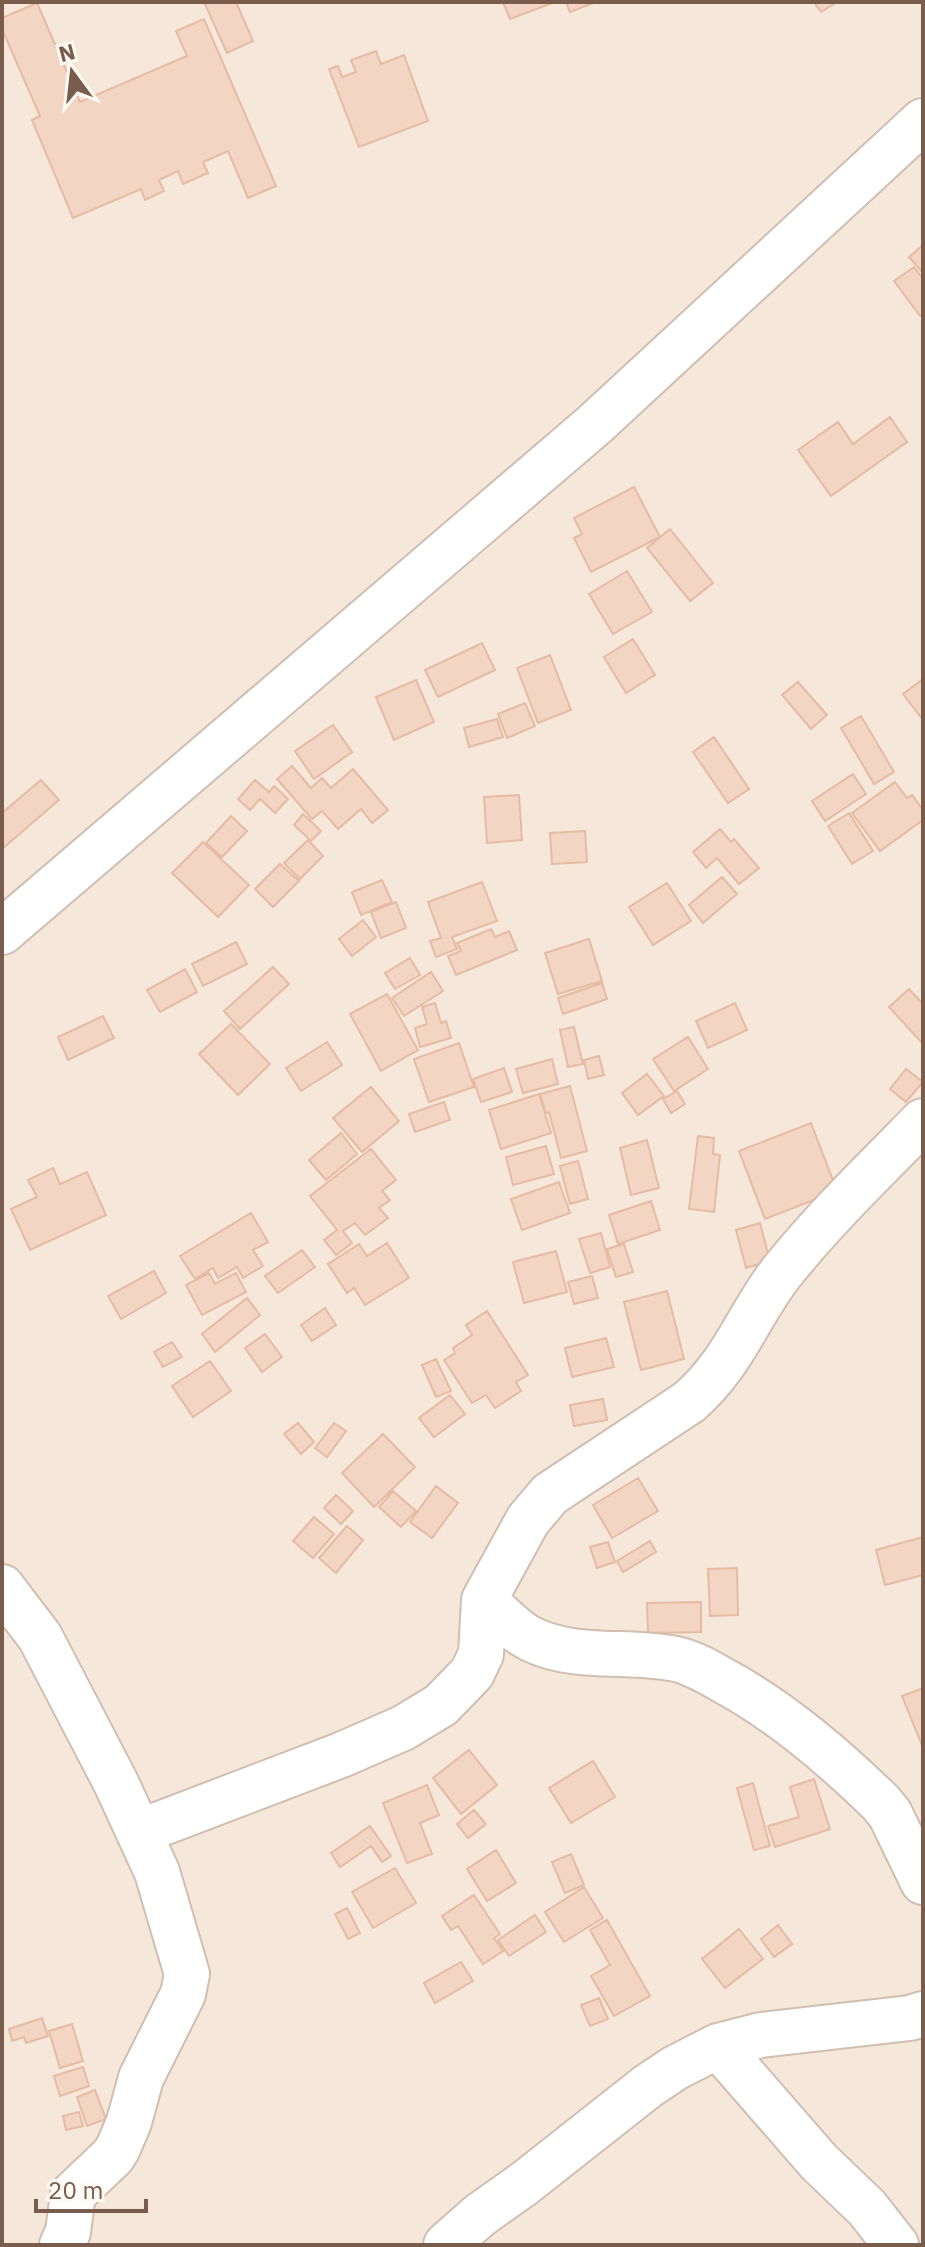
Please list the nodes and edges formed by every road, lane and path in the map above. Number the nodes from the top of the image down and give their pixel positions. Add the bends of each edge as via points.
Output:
1 (923, 121) edge
2 (2, 932) edge
3 (923, 1121) edge
4 (2, 1587) edge
5 (484, 1600) junction
6 (139, 1832) junction
7 (923, 1882) edge
8 (923, 2014) edge
9 (718, 2046) junction
10 (67, 2241) edge
11 (446, 2245) edge
12 (896, 2245) edge

1 - 2 street via 594,425
3 - 5 street via 779,1276 706,1387 550,1494 528,1520
4 - 6 street via 40,1637
5 - 6 street via 481,1654 472,1673 441,1705 341,1755
5 - 7 street via 528,1638 591,1654 676,1659 753,1697 881,1803
6 - 10 street via 157,1872 187,1982 149,2059 118,2148 73,2194
8 - 9 street via 761,2035
9 - 11 street via 648,2086
9 - 12 street

